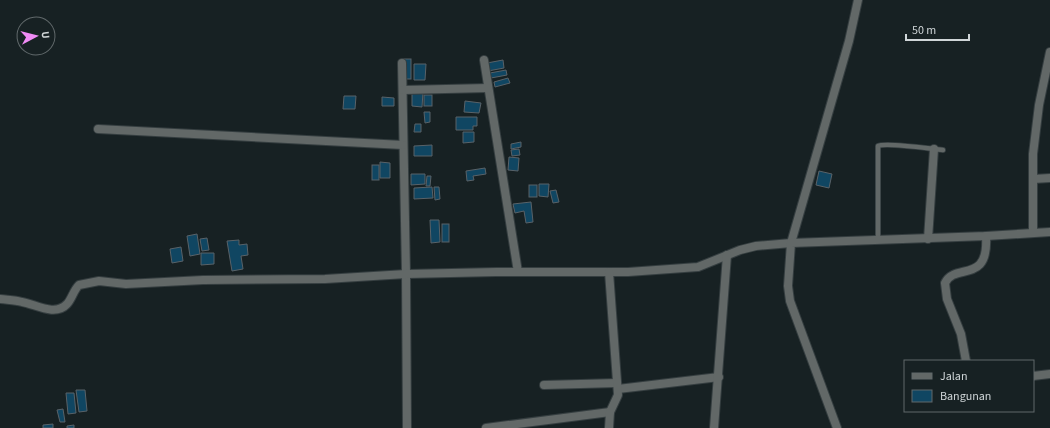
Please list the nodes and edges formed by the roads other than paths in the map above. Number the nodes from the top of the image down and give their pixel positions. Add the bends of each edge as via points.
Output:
1 (858, 0) edge
2 (1050, 52) edge
3 (484, 60) dead end
4 (402, 63) dead end
5 (488, 88) junction
6 (403, 90) junction
7 (98, 129) dead end
8 (403, 145) junction
9 (934, 149) junction
10 (943, 150) dead end
11 (1050, 178) edge
12 (1033, 179) junction
13 (1033, 232) junction
14 (1050, 232) edge
15 (986, 236) junction
16 (928, 239) junction
17 (878, 240) junction
18 (791, 243) junction
19 (727, 254) junction
20 (518, 272) junction
21 (609, 272) junction
22 (406, 274) junction
23 (0, 299) edge
24 (966, 360) edge
25 (1050, 374) edge
26 (1034, 376) edge
27 (719, 377) junction
28 (544, 385) dead end
29 (618, 386) junction
30 (610, 412) junction
31 (407, 428) edge
32 (486, 428) edge
33 (608, 428) edge
34 (714, 428) edge
35 (837, 428) edge

1 - 18 street via 849,41
2 - 12 street via 1039,106 1033,154
3 - 5 street
4 - 6 street
5 - 6 street
5 - 20 street
6 - 8 street
7 - 8 street
8 - 22 street
9 - 10 lane
9 - 16 street
9 - 17 lane via 878,146
11 - 12 street
12 - 13 street
13 - 14 street
13 - 15 street
15 - 16 street
15 - 24 street via 985,254 979,266 973,271 951,276 945,283 947,299 961,334
16 - 17 street
17 - 18 street
18 - 19 street via 756,246
18 - 35 street via 788,286 790,301
19 - 21 street via 698,267
19 - 27 street
20 - 21 street
20 - 22 street
21 - 29 street
22 - 23 street via 325,280 203,280 126,284 99,281 79,285 68,303 53,309
22 - 31 street
25 - 26 street
27 - 29 street
27 - 34 street
28 - 29 street
29 - 30 street via 618,395
30 - 32 street
30 - 33 street

